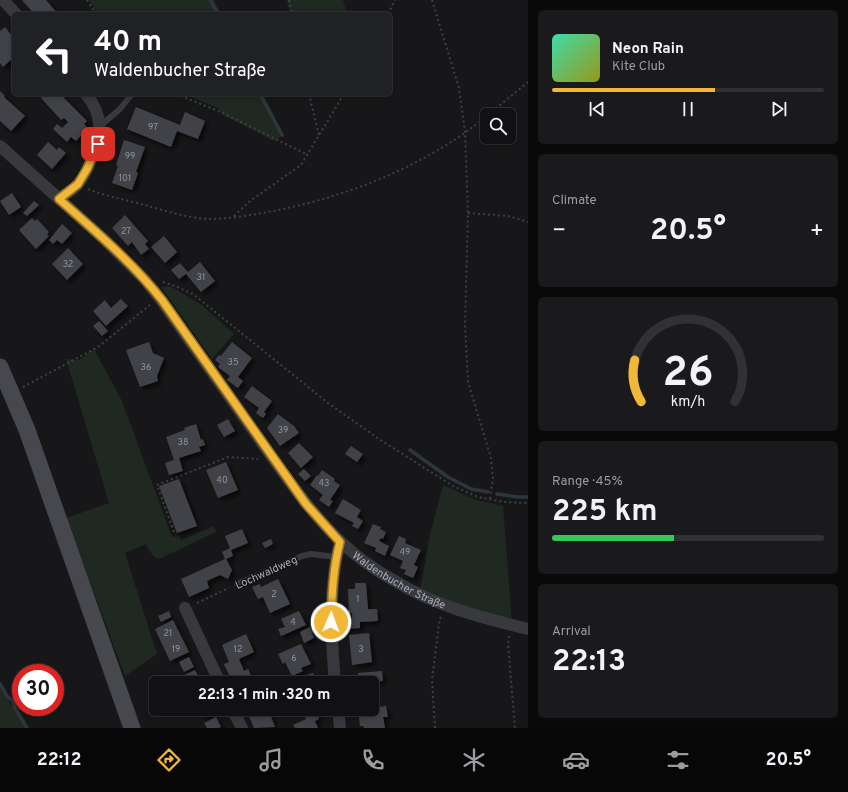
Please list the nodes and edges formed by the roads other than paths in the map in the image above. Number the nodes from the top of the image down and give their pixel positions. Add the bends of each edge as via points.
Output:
1 (3, 0) edge
2 (14, 12) edge
3 (87, 96) edge
4 (130, 96) edge
5 (100, 126) junction
6 (0, 146) edge
7 (59, 199) junction
8 (0, 367) edge
9 (340, 542) junction
10 (336, 557) junction
11 (237, 584) road end
12 (185, 608) dead end
13 (528, 629) edge
14 (217, 676) edge
15 (335, 676) edge
16 (236, 716) edge
17 (339, 716) edge
18 (132, 728) edge
19 (242, 728) edge
20 (340, 728) edge

1 - 2 street
3 - 5 street via 98,115
4 - 5 lane via 110,119
5 - 7 street via 98,144 87,169 78,184
6 - 7 street, Waldenbucher Straße
7 - 9 street, Waldenbucher Straße via 146,281 306,504
8 - 18 main road via 29,436
9 - 10 street
9 - 13 street, Waldenbucher Straße via 396,582 443,604
10 - 11 lane, Lochwaldweg via 311,554 302,556
10 - 15 street via 331,622
12 - 14 street
16 - 19 street
17 - 20 street

